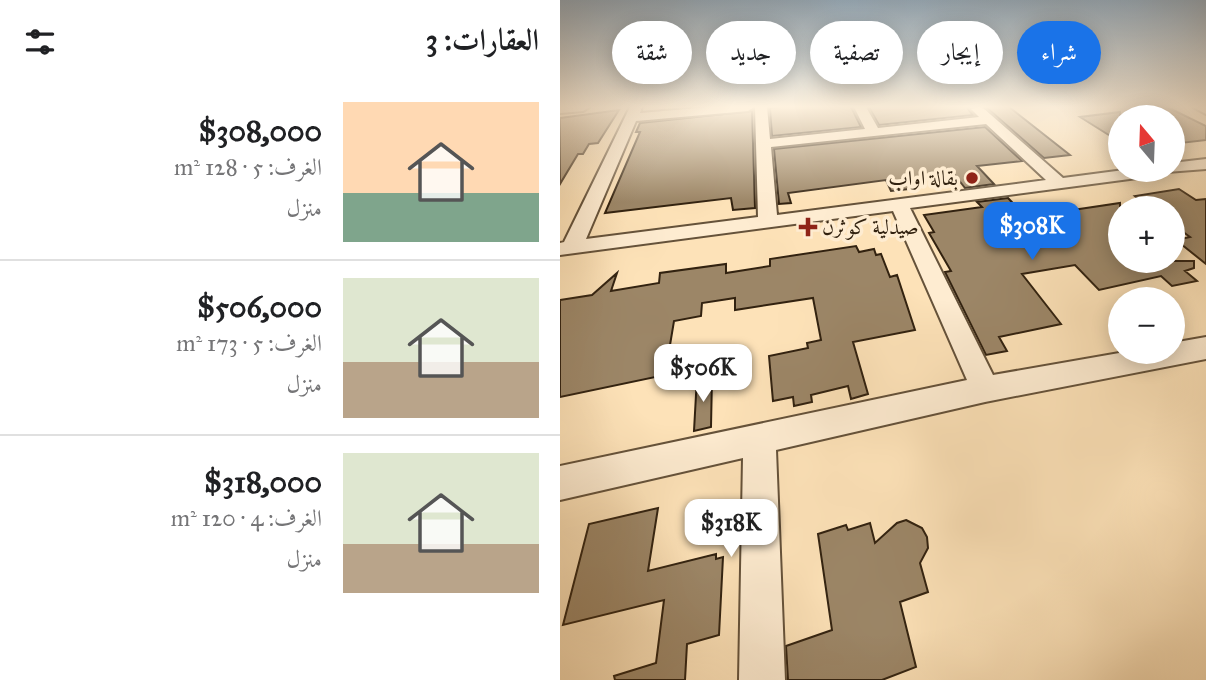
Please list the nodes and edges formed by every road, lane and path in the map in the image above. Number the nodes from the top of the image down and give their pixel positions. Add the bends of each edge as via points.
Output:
1 (620, 139) edge
2 (762, 139) edge
3 (811, 139) edge
4 (1010, 139) edge
5 (762, 144) junction
6 (1206, 164) edge
7 (1185, 166) edge
8 (1108, 177) edge
9 (1059, 183) junction
10 (899, 204) junction
11 (768, 221) junction
12 (566, 248) edge
13 (1206, 348) edge
14 (985, 389) junction
15 (759, 438) junction
16 (560, 484) edge
17 (762, 680) edge

1 - 12 street
2 - 5 street
3 - 5 street
4 - 9 street
5 - 11 street
6 - 7 street
8 - 9 street
9 - 10 street
10 - 11 street
10 - 14 street
11 - 12 street
13 - 14 street
14 - 15 street
15 - 16 street
15 - 17 street

